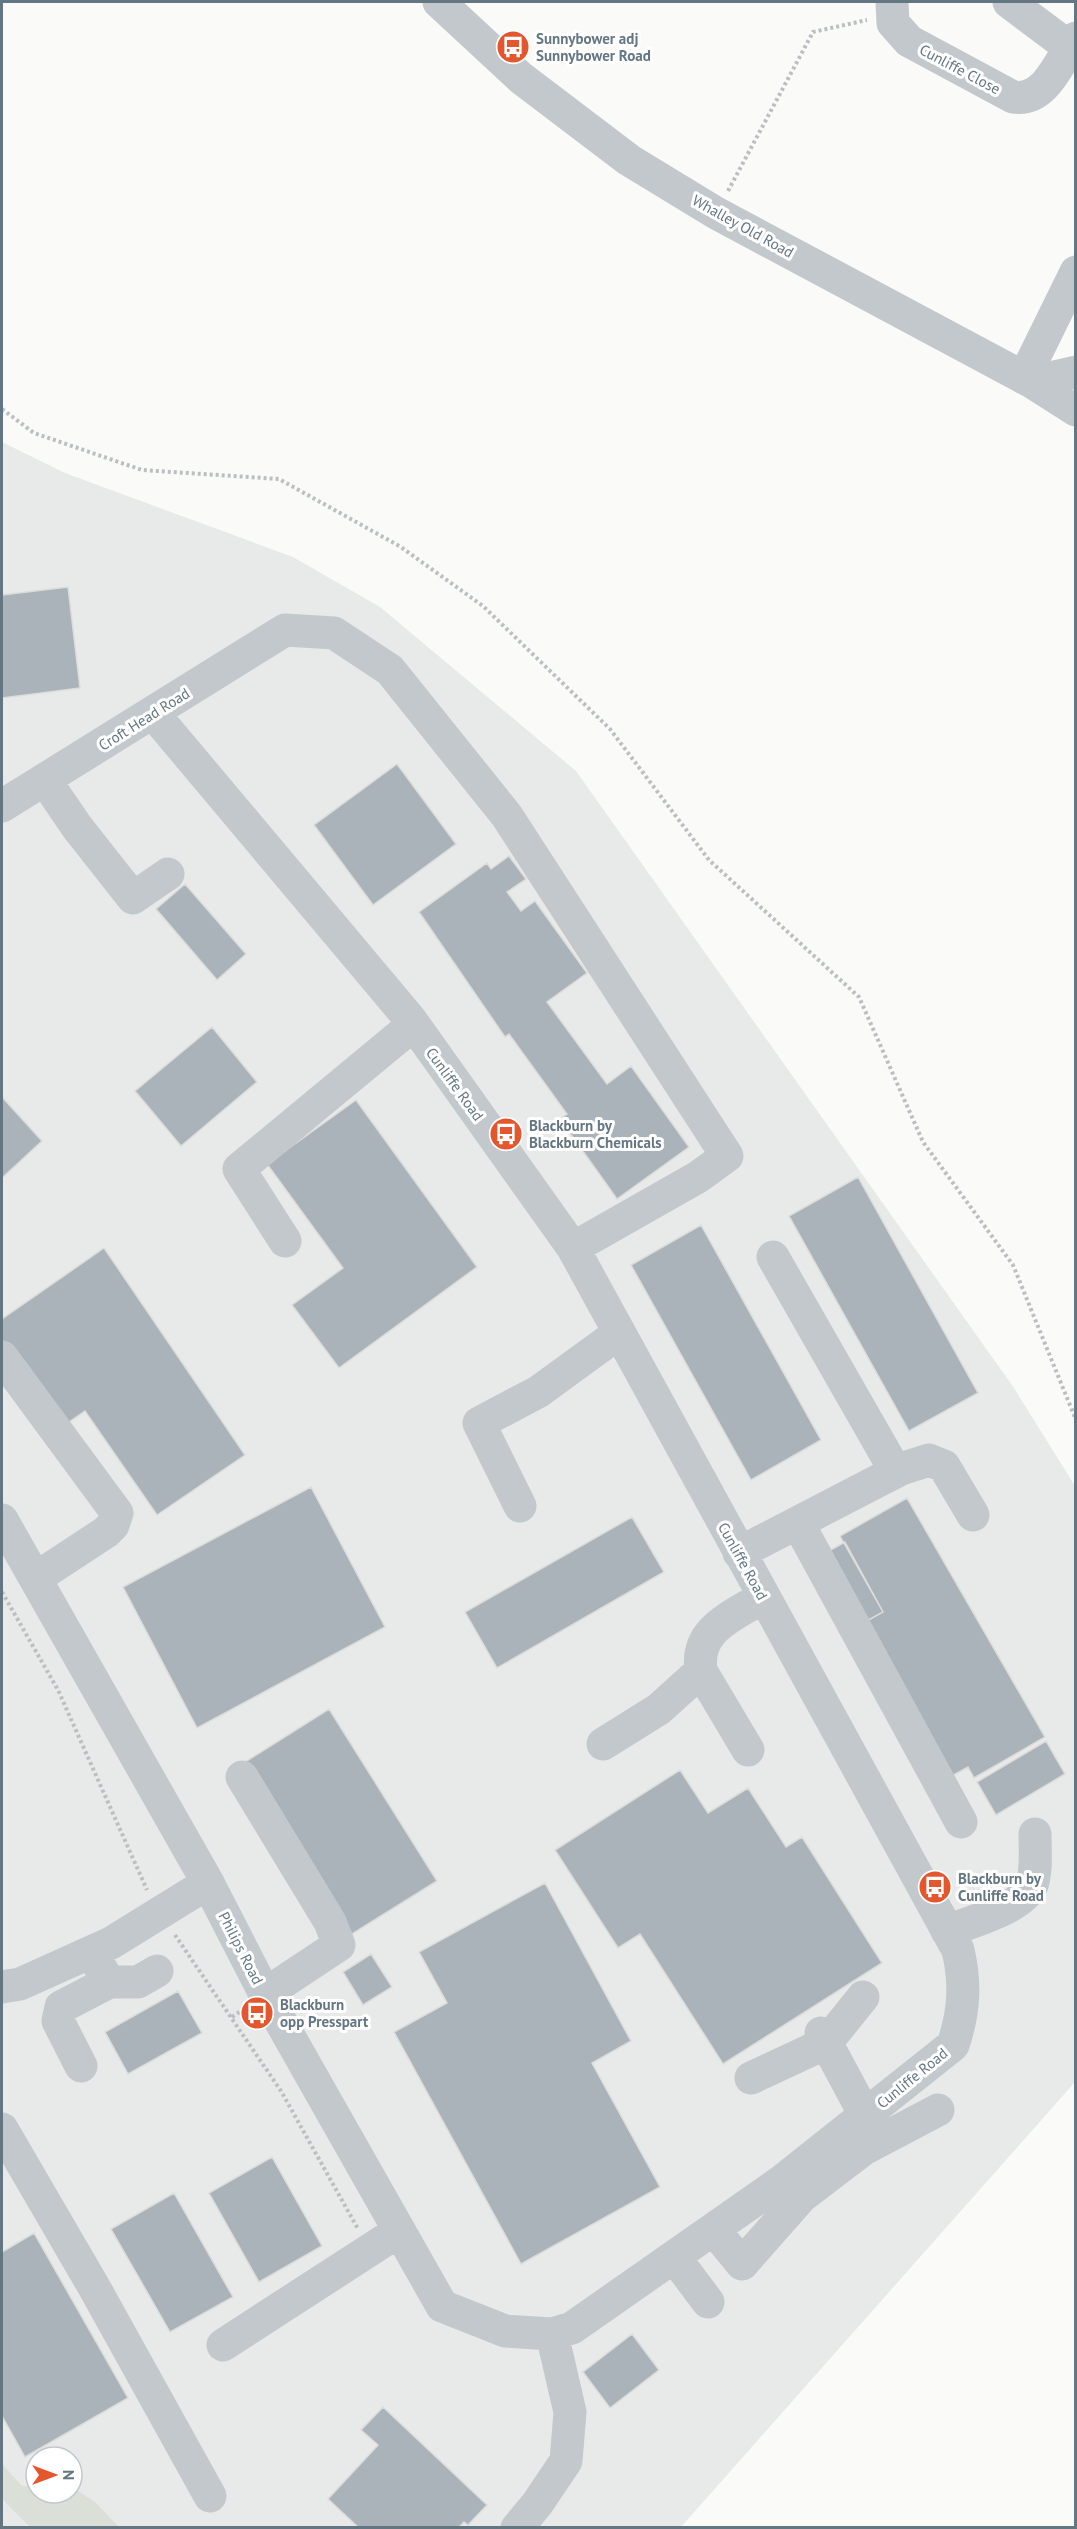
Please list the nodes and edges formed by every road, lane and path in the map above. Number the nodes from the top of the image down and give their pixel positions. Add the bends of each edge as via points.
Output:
1 (439, 2) edge
2 (1009, 2) edge
3 (892, 8) edge
4 (1072, 43) edge
5 (716, 213) junction
6 (1076, 272) edge
7 (1076, 372) edge
8 (1028, 380) junction
9 (2, 409) edge
10 (1076, 410) edge
11 (153, 713) junction
12 (45, 780) junction
13 (2, 806) edge
14 (168, 874) dead end
15 (413, 1025) junction
16 (285, 1241) dead end
17 (573, 1248) junction
18 (773, 1257) dead end
19 (619, 1333) junction
20 (2, 1357) edge
21 (1076, 1420) edge
22 (896, 1472) junction
23 (520, 1506) dead end
24 (973, 1515) dead end
25 (2, 1520) edge
26 (798, 1522) junction
27 (739, 1553) junction
28 (20, 1565) edge
29 (2, 1592) edge
30 (763, 1597) junction
31 (701, 1671) junction
32 (603, 1744) dead end
33 (748, 1750) dead end
34 (242, 1777) dead end
35 (961, 1822) dead end
36 (1035, 1834) dead end
37 (208, 1883) junction
38 (150, 1899) dead end
39 (946, 1931) junction
40 (174, 1934) dead end
41 (91, 1952) junction
42 (157, 1971) dead end
43 (109, 1983) junction
44 (2, 1987) edge
45 (265, 1994) junction
46 (863, 1997) dead end
47 (823, 2038) junction
48 (81, 2066) dead end
49 (751, 2078) dead end
50 (938, 2110) dead end
51 (865, 2115) junction
52 (2, 2129) edge
53 (714, 2230) junction
54 (399, 2231) junction
55 (370, 2250) junction
56 (675, 2258) junction
57 (708, 2302) dead end
58 (552, 2334) junction
59 (224, 2345) dead end
60 (210, 2496) dead end
61 (517, 2528) edge

1 - 5 street, Whalley Old Road via 521,78 629,160
2 - 4 street, Cunliffe Close
3 - 4 street, Cunliffe Close via 893,23 909,41 1013,98 1027,98 1041,89
3 - 5 path via 813,32
5 - 8 street, Whalley Old Road
6 - 8 street
7 - 8 street
8 - 10 street, Whalley Old Road
9 - 21 path via 34,433 142,470 279,479 401,547 483,606 610,729 710,860 859,997 923,1142 1013,1265
11 - 12 street, Croft Head Road
11 - 15 street, Cunliffe Road
11 - 17 street, Croft Head Road via 285,630 334,633 390,670 507,816 727,1156 698,1177
12 - 13 street, Croft Head Road
12 - 14 street via 133,898
15 - 16 street via 239,1169
15 - 17 street, Cunliffe Road
17 - 19 street, Cunliffe Road
18 - 22 street
19 - 23 street via 538,1392 479,1423
19 - 27 street, Cunliffe Road
20 - 28 street via 117,1513 106,1532
22 - 24 street via 929,1460 944,1466
22 - 26 street
25 - 28 street, Philips Road
26 - 27 street
26 - 35 street
27 - 30 street, Cunliffe Road
28 - 37 street, Philips Road
29 - 38 path via 80,1735
30 - 31 street via 704,1639 699,1656
30 - 39 street, Cunliffe Road
31 - 32 street via 659,1709
31 - 33 street
34 - 45 street via 330,1922 339,1945
36 - 39 street via 1031,1888 1014,1903
37 - 41 street
37 - 45 street, Philips Road
39 - 51 street, Cunliffe Road via 958,1950 964,1975 961,2021 953,2045
40 - 55 path via 281,2091
41 - 43 street
41 - 44 street via 20,1984
42 - 43 street via 138,1982
43 - 48 street via 62,2007 58,2021
45 - 54 street, Philips Road
46 - 47 street
47 - 49 street
47 - 51 street
50 - 53 street via 864,2149 801,2197 742,2264
51 - 53 street, Cunliffe Road
52 - 60 street
53 - 56 street, Cunliffe Road
54 - 55 street
54 - 58 street, Philips Road via 442,2306 505,2331
55 - 59 street
56 - 57 street
56 - 58 street, Cunliffe Road via 592,2317
58 - 61 street via 570,2412 566,2461

